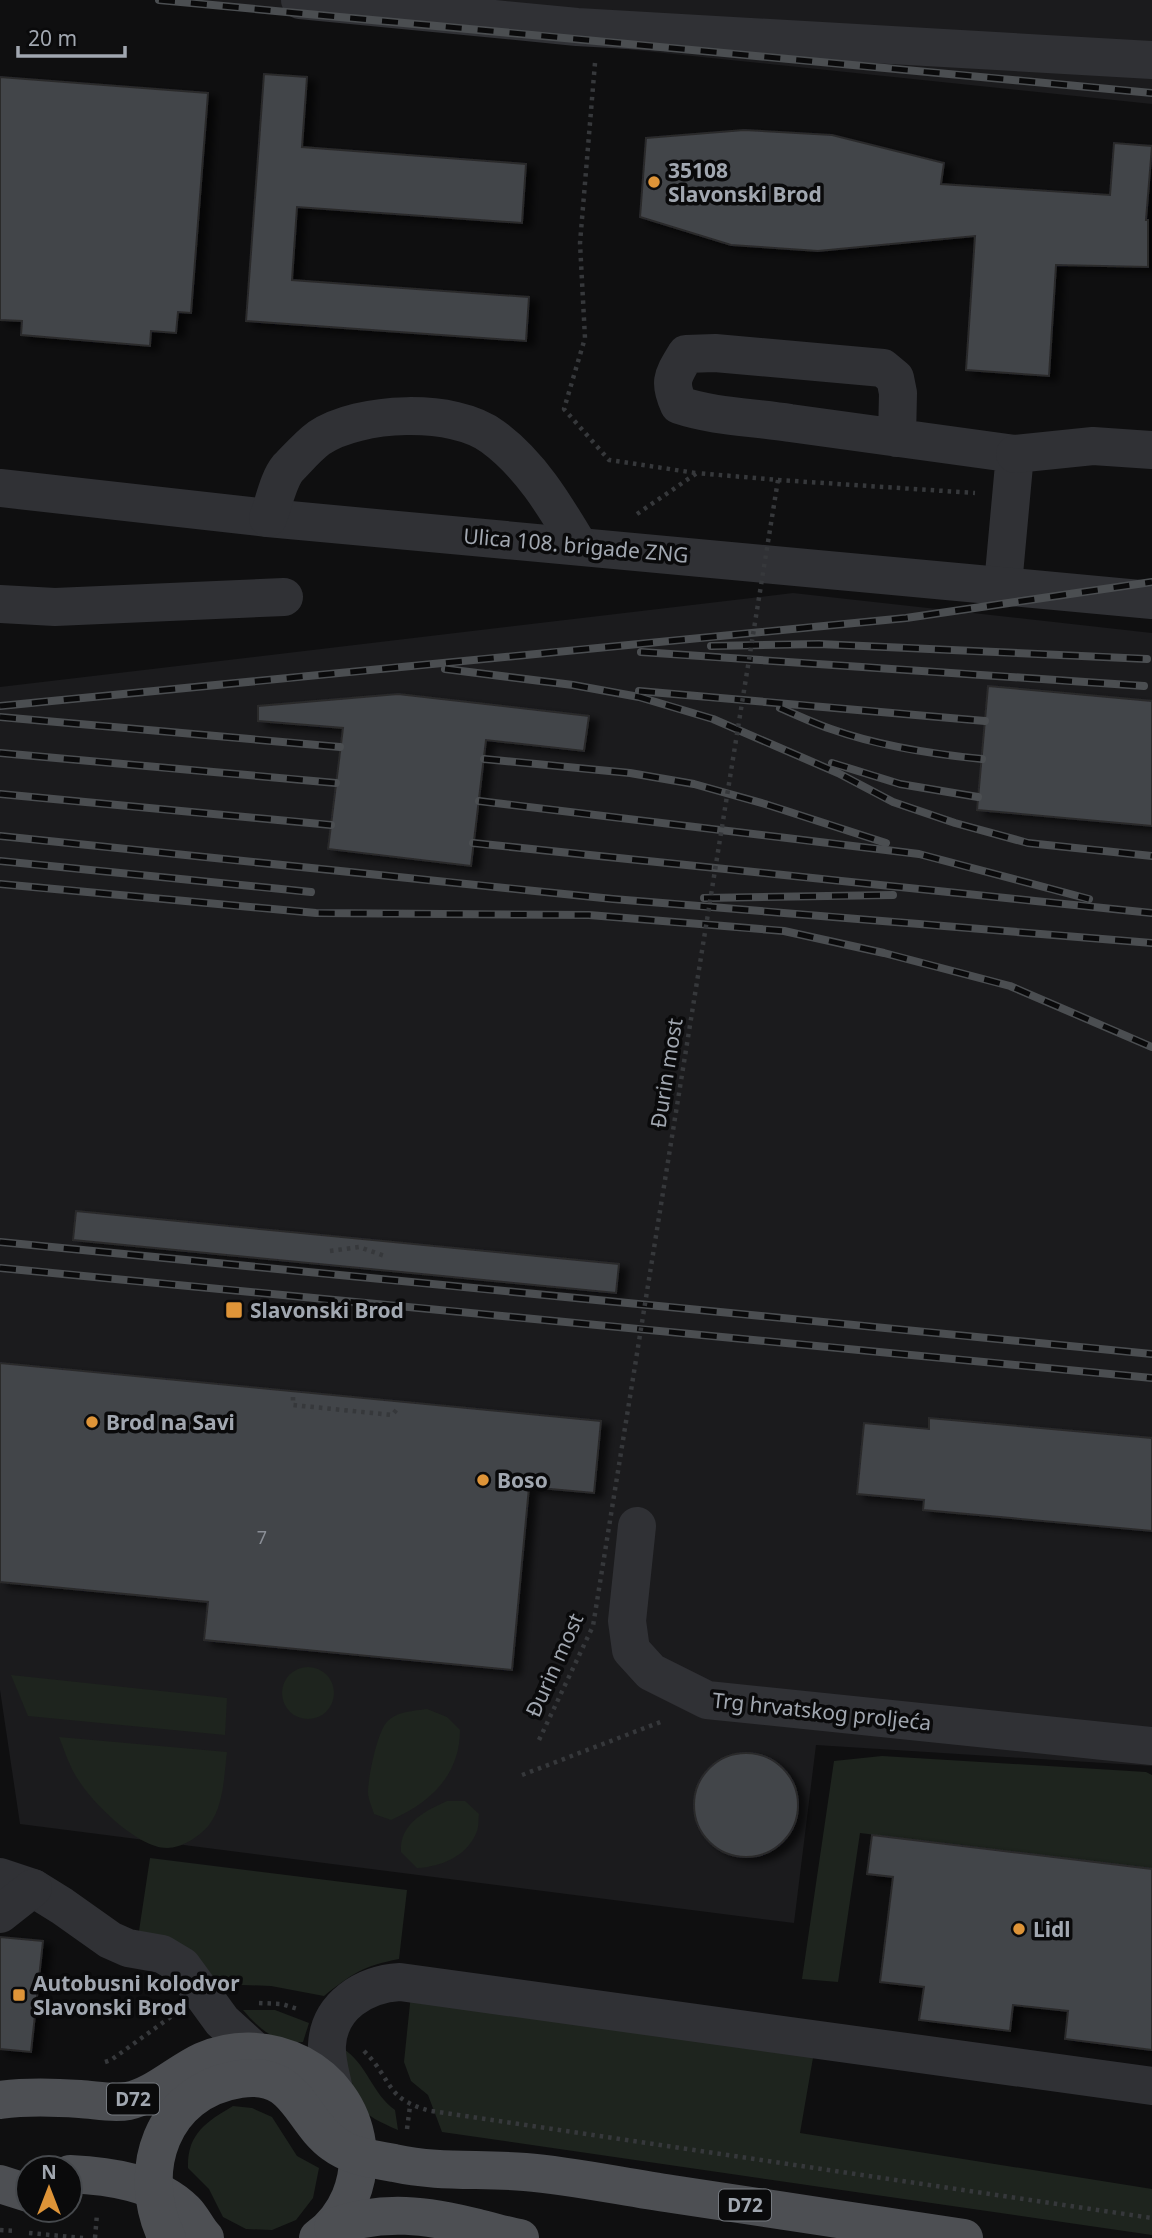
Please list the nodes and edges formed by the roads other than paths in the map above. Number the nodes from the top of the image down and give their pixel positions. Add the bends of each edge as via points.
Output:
1 (300, 0) edge
2 (584, 18) edge
3 (1152, 60) edge
4 (897, 438) junction
5 (1152, 450) edge
6 (1015, 454) junction
7 (0, 488) edge
8 (268, 518) junction
9 (579, 545) junction
10 (1003, 585) junction
11 (284, 597) dead end
12 (1152, 600) edge
13 (0, 604) edge
14 (637, 1526) dead end
15 (1152, 1746) edge
16 (17, 1882) edge
17 (0, 1913) edge
18 (255, 2051) junction
19 (1152, 2086) edge
20 (334, 2090) junction
21 (0, 2100) edge
22 (0, 2110) edge
23 (178, 2112) junction
24 (355, 2139) junction
25 (84, 2175) edge
26 (84, 2205) edge
27 (160, 2217) edge
28 (326, 2232) edge
29 (205, 2238) edge
30 (504, 2238) edge
31 (964, 2238) edge

1 - 2 street
2 - 3 street
4 - 4 street via 897,386 883,368 715,353 686,354 675,372 671,389 679,405 697,411
4 - 6 street
5 - 6 street via 1093,446
6 - 10 street
7 - 8 street, Ulica 108. brigade ZNG
8 - 9 street, Ulica 108. brigade ZNG
8 - 9 street via 286,471 319,438 360,420 407,415 465,422 492,435 548,495
9 - 10 street, Ulica 108. brigade ZNG
10 - 12 street, Ulica 108. brigade ZNG
11 - 13 street via 54,607
14 - 15 street, Trg hrvatskog proljeća via 627,1622 631,1650 651,1672 707,1700
16 - 17 street
16 - 18 street via 110,1940 162,1954 182,1966 222,2021
18 - 20 main road, D72 via 300,2063
18 - 21 main road, D72 via 229,2052 204,2061 151,2093 127,2101
19 - 20 street via 416,1983 381,1983 365,1989 337,2013 327,2045
20 - 24 main road, D72 via 345,2106
22 - 23 main road, D72 via 98,2124 154,2122
23 - 24 main road, D72 via 222,2083 243,2078 265,2081 296,2096 317,2129 344,2151
23 - 27 main road, D72 via 157,2148 153,2169
24 - 28 main road via 354,2188
24 - 31 main road, D72 via 377,2136 525,2172
25 - 27 main road via 118,2179
26 - 27 main road via 121,2203
27 - 29 main road via 186,2212
28 - 30 main road via 374,2216 397,2215 442,2220

